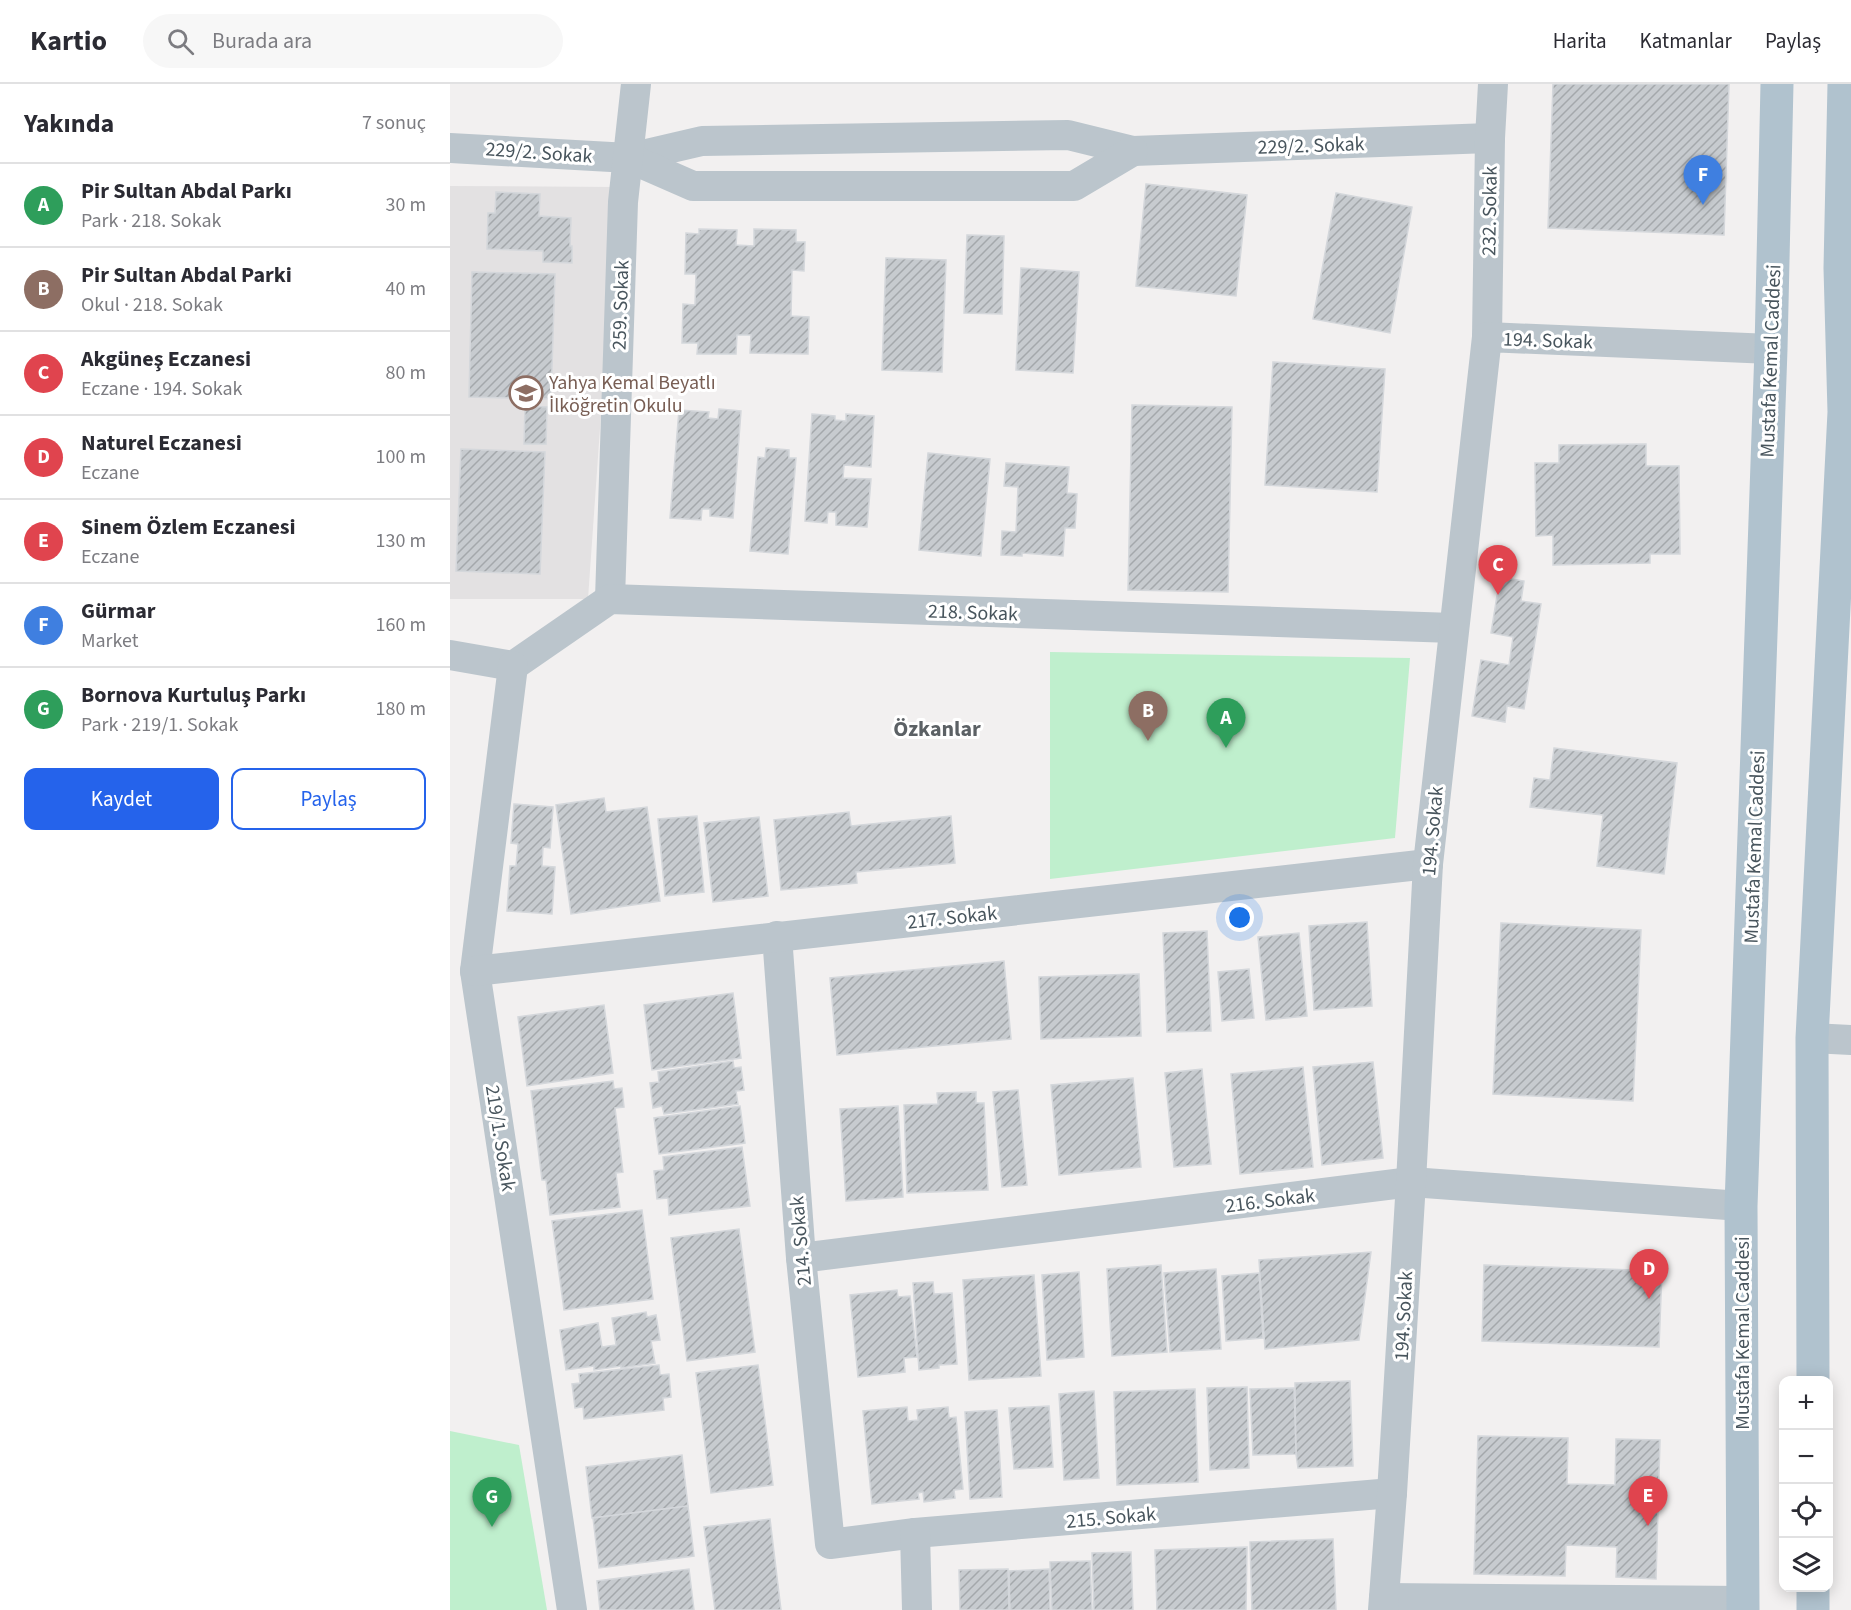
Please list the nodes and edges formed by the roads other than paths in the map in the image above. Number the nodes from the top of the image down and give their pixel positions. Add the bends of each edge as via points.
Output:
1 (636, 84) edge
2 (1493, 84) edge
3 (1777, 84) edge
4 (1844, 84) edge
5 (1490, 138) junction
6 (450, 148) edge
7 (1133, 151) junction
8 (628, 158) junction
9 (1846, 268) edge
10 (1486, 337) junction
11 (1771, 350) junction
12 (1848, 412) edge
13 (610, 599) junction
14 (1453, 628) junction
15 (450, 655) edge
16 (513, 666) junction
17 (1428, 864) junction
18 (777, 936) junction
19 (476, 971) junction
20 (1812, 1038) junction
21 (1851, 1040) edge
22 (1411, 1182) junction
23 (1741, 1206) junction
24 (801, 1258) junction
25 (1813, 1376) edge
26 (1392, 1493) junction
27 (915, 1533) junction
28 (830, 1544) joint
29 (1813, 1592) edge
30 (1383, 1604) edge
31 (1743, 1606) edge
32 (572, 1610) edge
33 (917, 1610) edge
34 (1813, 1610) edge

1 - 8 street, 259. Sokak
2 - 5 street, 232. Sokak
3 - 11 main road, Mustafa Kemal Caddesi
4 - 9 main road
5 - 7 street, 229/2. Sokak
5 - 10 street, 232. Sokak
6 - 8 street, 229/2. Sokak
7 - 8 street via 1068,135 1045,135 702,141
7 - 8 street via 1074,186 693,186
8 - 13 street, 259. Sokak via 623,202
9 - 12 main road
10 - 11 street, 194. Sokak
10 - 14 street, 194. Sokak
11 - 23 main road, Mustafa Kemal Caddesi
12 - 20 main road
13 - 14 street, 218. Sokak
13 - 16 street
14 - 17 street, 194. Sokak
15 - 16 street
16 - 19 street, 219/1. Sokak
17 - 18 street, 217. Sokak
17 - 22 street, 194. Sokak
18 - 19 street, 217. Sokak
18 - 24 street, 214. Sokak
19 - 32 street, 219/1. Sokak
20 - 21 street
20 - 25 main road
22 - 23 street, 216. Sokak
22 - 24 street, 216. Sokak
22 - 26 street, 194. Sokak
23 - 31 main road, Mustafa Kemal Caddesi
24 - 28 street, 214. Sokak
26 - 27 street, 215. Sokak
26 - 30 street, 194. Sokak
27 - 28 street, 215. Sokak
27 - 33 street
29 - 34 main road
30 - 31 street

